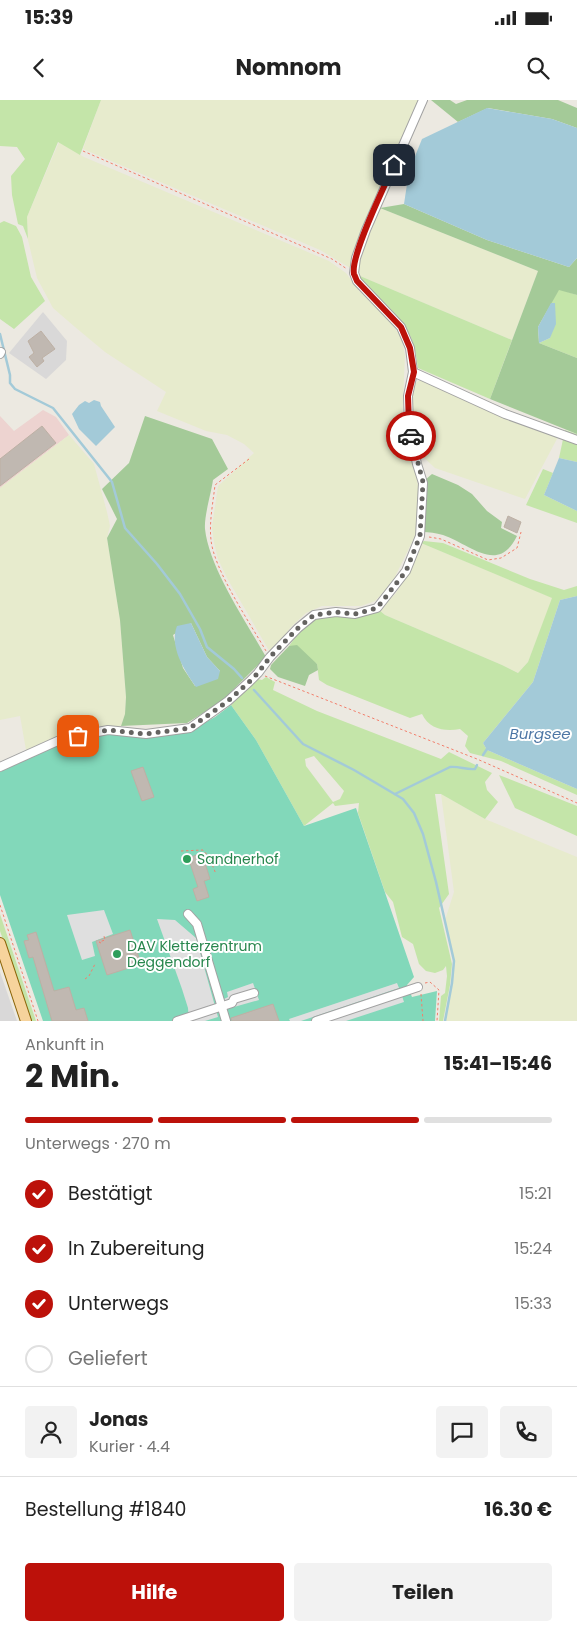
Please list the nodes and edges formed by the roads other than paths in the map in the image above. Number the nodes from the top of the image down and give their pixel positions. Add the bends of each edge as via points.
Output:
1 (422, 100) edge
2 (414, 372) junction
3 (577, 440) edge
4 (0, 767) edge
5 (188, 914) dead end
6 (0, 943) edge
7 (418, 987) road end
8 (254, 993) dead end
9 (221, 1006) junction
10 (26, 1021) edge
11 (178, 1021) edge
12 (226, 1021) edge
13 (316, 1021) edge

1 - 2 street via 366,230 354,273 357,281 401,327 410,348
2 - 3 street via 505,414
2 - 4 street via 408,396 409,426 423,482 420,536 406,571 377,608 355,614 314,615 228,701 190,728 146,734 108,730 62,739
5 - 9 street via 197,924
6 - 10 main road
7 - 13 street
8 - 9 street
9 - 11 street
9 - 12 street

